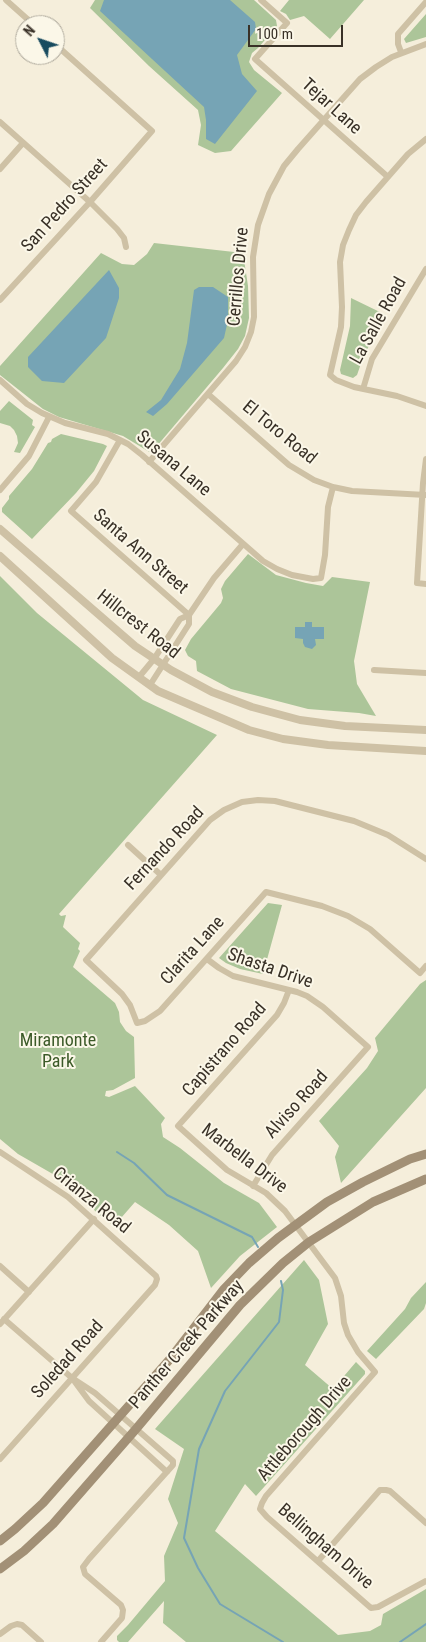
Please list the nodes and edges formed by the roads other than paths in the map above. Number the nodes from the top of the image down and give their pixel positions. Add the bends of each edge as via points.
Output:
1 (6, 0) edge
2 (261, 0) edge
3 (426, 2) edge
4 (23, 15) edge
5 (426, 44) edge
6 (401, 52) junction
7 (65, 53) edge
8 (323, 120) junction
9 (0, 122) edge
10 (426, 139) edge
11 (23, 143) junction
12 (0, 169) edge
13 (388, 177) junction
14 (90, 202) junction
15 (126, 247) dead end
16 (426, 269) edge
17 (0, 300) edge
18 (0, 380) edge
19 (363, 389) junction
20 (208, 394) junction
21 (426, 406) edge
22 (50, 417) junction
23 (120, 440) junction
24 (426, 459) edge
25 (150, 462) junction
26 (333, 487) junction
27 (0, 490) edge
28 (424, 495) edge
29 (0, 529) edge
30 (243, 544) junction
31 (0, 556) edge
32 (426, 584) edge
33 (189, 615) junction
34 (154, 659) junction
35 (163, 665) junction
36 (374, 670) dead end
37 (426, 673) edge
38 (139, 677) junction
39 (150, 685) junction
40 (426, 730) edge
41 (426, 751) edge
42 (128, 845) dead end
43 (425, 856) edge
44 (161, 875) junction
45 (207, 959) junction
46 (426, 966) edge
47 (289, 990) junction
48 (137, 1023) joint
49 (368, 1047) joint
50 (178, 1126) joint
51 (0, 1152) edge
52 (426, 1154) edge
53 (426, 1179) edge
54 (254, 1186) junction
55 (94, 1219) junction
56 (296, 1224) junction
57 (309, 1242) junction
58 (0, 1266) edge
59 (157, 1279) joint
60 (29, 1292) junction
61 (2, 1322) edge
62 (375, 1372) joint
63 (72, 1378) junction
64 (122, 1415) junction
65 (114, 1423) junction
66 (136, 1429) junction
67 (128, 1438) junction
68 (0, 1459) edge
69 (167, 1472) junction
70 (260, 1507) joint
71 (426, 1523) edge
72 (0, 1541) edge
73 (318, 1561) junction
74 (0, 1569) edge
75 (426, 1581) edge
76 (0, 1634) edge
77 (104, 1641) edge
78 (41, 1642) edge

1 - 4 street
2 - 8 street, Tejar Lane via 287,23 255,59
3 - 6 street via 398,34
5 - 6 street, Cerrillos Drive
6 - 8 street, Cerrillos Drive via 360,79
7 - 14 street, San Pedro Street via 152,131
8 - 13 street, Tejar Lane
8 - 20 street, Cerrillos Drive via 291,157 268,194 254,246 255,310 251,332 237,360
9 - 11 street
10 - 13 street
11 - 12 street
11 - 14 street
13 - 19 street via 356,215 343,246 340,270 341,322 330,375
14 - 15 street via 117,229
14 - 17 street, San Pedro Street
16 - 19 street, La Salle Road via 372,359
18 - 22 street, Susana Lane via 27,404
19 - 21 street
20 - 25 street, Cerrillos Drive
20 - 26 street, El Toro Road via 289,465
22 - 23 street, Susana Lane
22 - 27 street via 29,456
23 - 25 street, Susana Lane
23 - 33 street, Santa Ann Street via 96,482 71,511
24 - 28 street
25 - 30 street, Susana Lane
26 - 28 street, El Toro Road
26 - 30 street, Susana Lane via 321,578 277,569
28 - 32 street via 417,583
29 - 34 street, Hillcrest Road via 124,637
30 - 33 street
31 - 38 street via 112,658
33 - 34 street via 180,619
33 - 35 street via 189,624
34 - 35 street, Hillcrest Road
34 - 38 street
35 - 39 street
35 - 40 street, Hillcrest Road via 222,696 284,716 338,725
36 - 37 street
38 - 39 street
39 - 41 street via 249,730 283,739
42 - 44 street
43 - 44 street, Fernando Road via 365,825 258,800 234,805 215,816
44 - 48 street, Fernando Road via 86,960 122,994
45 - 46 street, Clarita Lane via 266,892 348,916 370,929 420,973
45 - 47 street, Shasta Drive via 233,976
45 - 48 street, Clarita Lane via 160,1011
47 - 49 street, Shasta Drive via 317,1002
47 - 50 street, Capistrano Road via 277,1015
49 - 54 street, Alviso Road via 272,1155
50 - 54 street, Marbella Drive via 227,1170
51 - 55 street, Crianza Road via 62,1192
52 - 56 main road, Panther Creek Parkway via 362,1182
53 - 57 main road, Panther Creek Parkway via 373,1202
54 - 56 street, Marbella Drive via 278,1203
55 - 59 street, Crianza Road
55 - 60 street
56 - 57 street, Marbella Drive
56 - 64 main road, Panther Creek Parkway via 249,1263 224,1289
57 - 62 street, Marbella Drive via 337,1284 344,1323 351,1341
57 - 66 main road, Panther Creek Parkway via 240,1305
58 - 60 street
59 - 63 street, Soledad Road
60 - 61 street
61 - 63 street
62 - 70 street, Attleborough Drive via 266,1496
63 - 64 street
63 - 65 street via 89,1401
63 - 68 street, Soledad Road
64 - 65 main road, Panther Creek Parkway
64 - 66 street
65 - 67 street
65 - 72 main road, Panther Creek Parkway via 43,1503
66 - 67 main road, Panther Creek Parkway
66 - 69 street via 172,1460 173,1465
67 - 69 street
67 - 74 main road, Panther Creek Parkway via 53,1524
69 - 77 street via 83,1569 121,1605 124,1613
70 - 73 street, Bellingham Drive via 263,1514
71 - 73 street via 390,1491 383,1490 374,1496
73 - 75 street, Bellingham Drive via 373,1608
76 - 78 street via 17,1624

